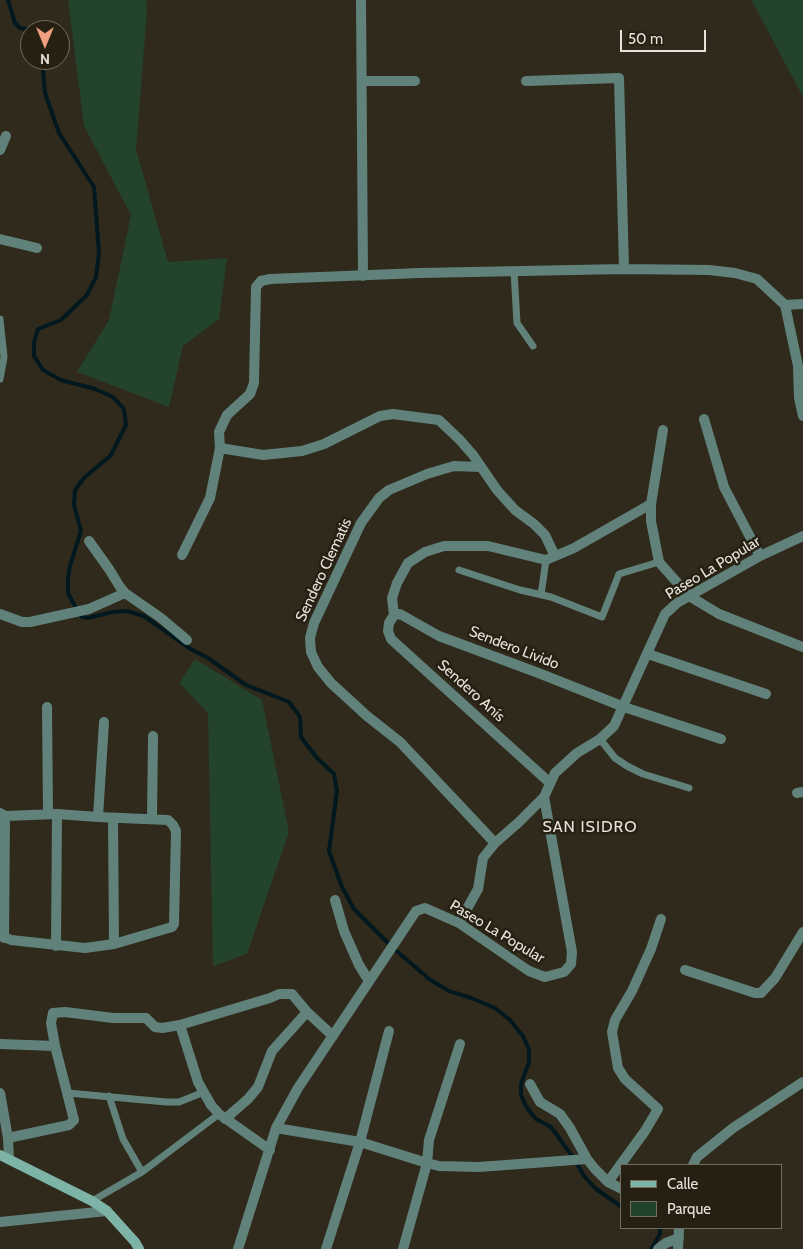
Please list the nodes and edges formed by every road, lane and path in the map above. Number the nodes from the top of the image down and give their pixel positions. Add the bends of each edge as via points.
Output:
1 (361, 0) edge
2 (362, 81) junction
3 (415, 81) dead end
4 (526, 81) dead end
5 (6, 136) dead end
6 (0, 150) edge
7 (0, 239) edge
8 (37, 248) dead end
9 (624, 269) junction
10 (514, 271) junction
11 (362, 276) junction
12 (803, 304) edge
13 (785, 305) junction
14 (0, 319) edge
15 (533, 346) dead end
16 (0, 379) edge
17 (803, 416) edge
18 (704, 419) dead end
19 (663, 430) dead end
20 (220, 448) junction
21 (481, 467) junction
22 (651, 504) junction
23 (803, 536) edge
24 (89, 541) dead end
25 (182, 555) dead end
26 (760, 556) junction
27 (550, 558) junction
28 (659, 562) junction
29 (459, 570) dead end
30 (125, 593) junction
31 (541, 595) junction
32 (689, 596) junction
33 (0, 614) edge
34 (394, 615) junction
35 (186, 640) dead end
36 (803, 647) edge
37 (648, 654) junction
38 (766, 694) dead end
39 (47, 707) dead end
40 (624, 707) junction
41 (104, 722) dead end
42 (153, 736) dead end
43 (721, 738) dead end
44 (600, 740) junction
45 (550, 783) junction
46 (689, 788) dead end
47 (544, 797) junction
48 (3, 814) edge
49 (53, 814) junction
50 (98, 817) junction
51 (113, 818) junction
52 (152, 819) junction
53 (495, 844) junction
54 (335, 900) dead end
55 (661, 919) dead end
56 (459, 923) junction
57 (803, 932) edge
58 (2, 937) edge
59 (114, 944) junction
60 (56, 946) junction
61 (684, 970) dead end
62 (369, 981) junction
63 (307, 1012) junction
64 (180, 1025) junction
65 (389, 1031) dead end
66 (333, 1036) junction
67 (0, 1044) edge
68 (460, 1044) dead end
69 (55, 1046) junction
70 (803, 1082) edge
71 (530, 1084) dead end
72 (204, 1092) junction
73 (0, 1093) edge
74 (68, 1093) junction
75 (109, 1096) junction
76 (222, 1116) junction
77 (276, 1128) junction
78 (8, 1138) junction
79 (360, 1142) junction
80 (270, 1150) junction
81 (5, 1157) edge
82 (586, 1159) junction
83 (426, 1164) junction
84 (621, 1164) edge
85 (693, 1164) edge
86 (620, 1166) edge
87 (142, 1172) junction
88 (608, 1182) junction
89 (620, 1188) edge
90 (92, 1201) junction
91 (107, 1211) junction
92 (0, 1222) edge
93 (679, 1238) edge
94 (139, 1249) edge
95 (238, 1249) edge
96 (326, 1249) edge
97 (403, 1249) edge
98 (658, 1249) edge

1 - 2 street
2 - 3 street
2 - 11 street
4 - 9 street via 619,78
5 - 6 street
7 - 8 street
9 - 10 street
9 - 13 street via 735,273 757,279
10 - 11 street
10 - 15 lane via 517,323
11 - 20 street via 270,279 256,287 254,382 250,394 227,415 219,432
12 - 13 street
13 - 17 street via 798,366
14 - 16 lane via 4,357
18 - 26 street via 724,487
19 - 22 street
20 - 21 street via 263,455 302,451 324,444 380,416 393,414 438,420 459,439
20 - 25 street via 210,498
21 - 27 street via 514,510 544,535
21 - 53 street, Sendero Clematis via 454,466 427,474 389,490 379,498 361,523 310,638 311,652 331,683 400,742
22 - 27 street
22 - 28 street
23 - 26 street, Paseo La Popular
24 - 30 street
26 - 32 street, Paseo La Popular
27 - 31 lane
27 - 34 street, Sendero Anís via 488,546 444,546 425,552 408,563 397,583 392,598
28 - 31 lane via 619,574 602,617
28 - 32 street
29 - 31 lane
30 - 33 street via 89,609 30,622
30 - 35 street
32 - 36 street via 719,614
32 - 37 street, Paseo La Popular via 665,614
34 - 40 street, Sendero Livido via 400,614 440,636
34 - 45 street, Sendero Anís via 389,623 391,639
37 - 38 street
37 - 40 street, Paseo La Popular
39 - 49 street
40 - 43 street, Sendero Livido
40 - 44 street, Paseo La Popular via 614,726
41 - 50 street
42 - 52 street
44 - 45 street, Paseo La Popular via 570,760 555,773
44 - 46 lane via 615,758 628,766
45 - 47 street, Paseo La Popular
47 - 53 street
47 - 56 street, Paseo La Popular via 572,952 571,964 564,972 553,976 529,971
48 - 49 street
48 - 58 street
49 - 50 street
49 - 60 street
50 - 51 street
51 - 52 street
51 - 59 street
52 - 59 street via 168,820 176,831 174,924 172,928
53 - 56 street via 483,858 478,889
54 - 62 street via 344,931
55 - 84 street via 652,949 612,1032 618,1068 625,1079 658,1109
56 - 62 street, Paseo La Popular via 425,908 416,911
57 - 61 street via 775,978 761,993
58 - 60 street
59 - 60 street via 85,948
62 - 66 street, Paseo La Popular
63 - 64 street via 292,994 279,994
63 - 66 street
63 - 76 street via 272,1051 258,1087
64 - 69 street via 162,1028 155,1027 146,1018 53,1013 51,1023
64 - 72 street
65 - 79 street
66 - 77 street, Paseo La Popular
67 - 69 street
68 - 83 street via 429,1140
69 - 74 street
70 - 85 street via 732,1128
71 - 82 street via 540,1102 560,1114
72 - 75 lane via 179,1102
72 - 76 street
73 - 78 street
74 - 75 lane
74 - 78 street via 74,1120 69,1125
75 - 87 lane via 123,1140
76 - 80 street
76 - 87 lane
77 - 79 street
77 - 80 street, Paseo La Popular
78 - 81 street
79 - 83 street
79 - 96 street
80 - 95 street, Paseo La Popular
81 - 90 main road
82 - 83 street via 479,1167
82 - 88 street
83 - 97 street
86 - 88 street
87 - 90 lane
88 - 89 street
90 - 91 main road
91 - 92 street
91 - 94 main road
93 - 98 street

